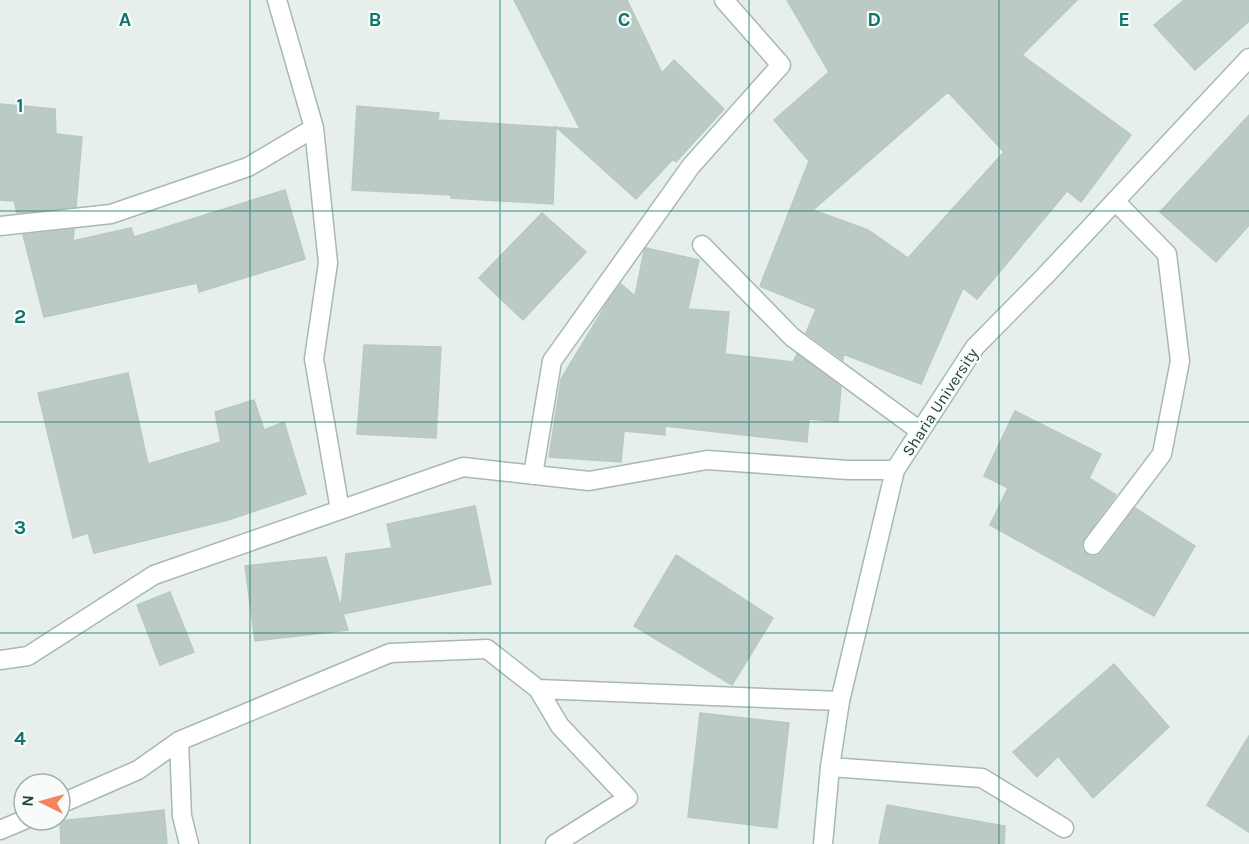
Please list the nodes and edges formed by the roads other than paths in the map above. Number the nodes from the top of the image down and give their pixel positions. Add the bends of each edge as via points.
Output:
1 (277, 0) edge
2 (724, 0) edge
3 (1249, 58) edge
4 (314, 128) junction
5 (1115, 201) junction
6 (0, 226) edge
7 (702, 245) dead end
8 (920, 430) junction
9 (895, 470) junction
10 (533, 475) junction
11 (340, 510) junction
12 (1093, 544) dead end
13 (0, 660) edge
14 (538, 689) junction
15 (840, 701) junction
16 (179, 741) junction
17 (830, 767) junction
18 (72, 799) edge
19 (1064, 828) dead end
20 (189, 844) edge
21 (555, 844) edge
22 (823, 844) edge

1 - 4 street
2 - 10 street via 781,65 691,166 552,361
3 - 5 street, Sharia University
4 - 6 street via 248,167 111,213
4 - 11 street via 328,263 314,359
5 - 8 street, Sharia University via 975,347
5 - 12 street via 1167,254 1180,361 1162,454
7 - 8 street via 792,337
8 - 9 street, Sharia University
9 - 10 street via 707,460 589,481
9 - 15 street, Sharia University
10 - 11 street via 463,467
11 - 13 street via 154,575 28,656
14 - 15 street
14 - 16 street via 487,649 390,653
14 - 21 street via 560,726 628,798
15 - 17 street, Sharia University
16 - 18 street via 138,770
16 - 20 street via 182,816
17 - 19 street via 982,778
17 - 22 street, Sharia University

